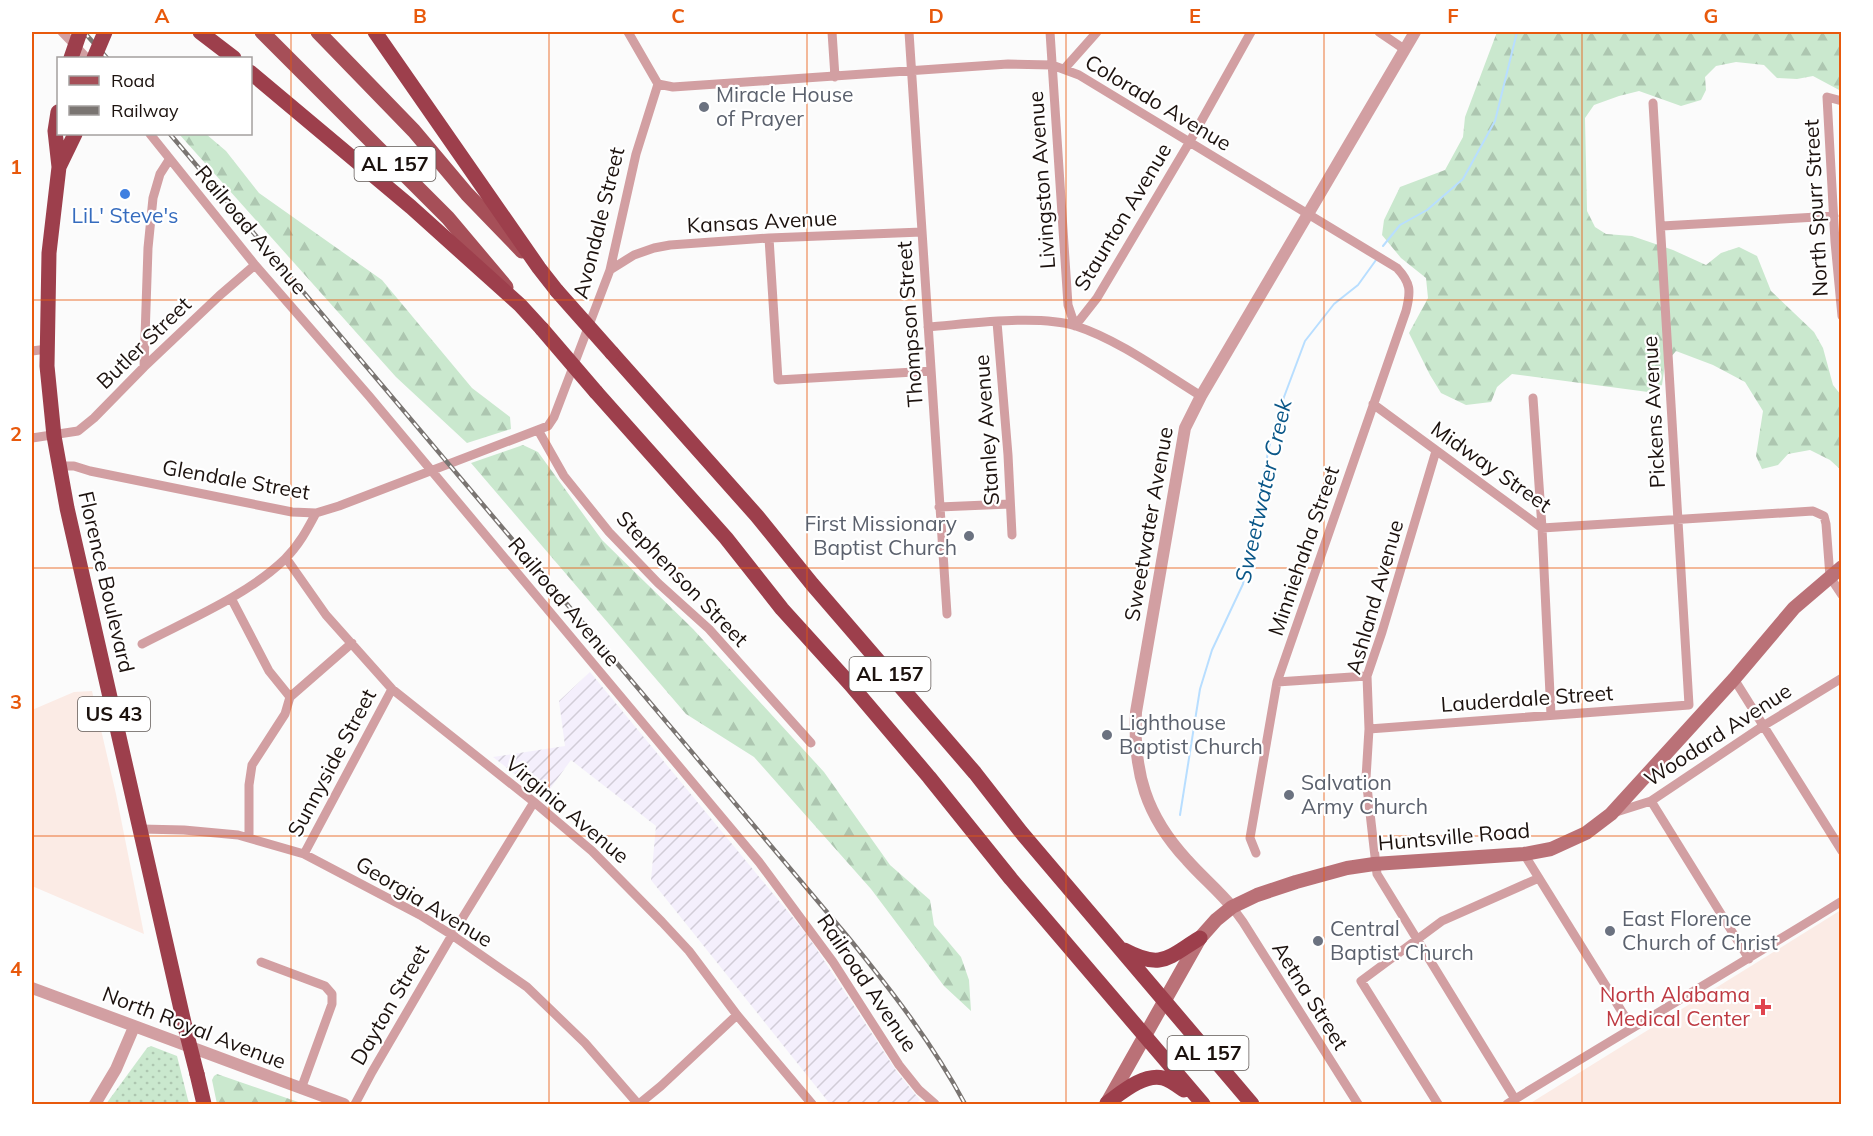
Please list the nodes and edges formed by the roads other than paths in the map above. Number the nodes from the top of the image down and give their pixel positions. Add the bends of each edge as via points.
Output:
1 (62, 32) edge
2 (80, 32) edge
3 (105, 32) edge
4 (200, 32) edge
5 (262, 32) edge
6 (318, 32) edge
7 (375, 32) edge
8 (628, 32) edge
9 (831, 32) edge
10 (909, 32) edge
11 (1050, 32) edge
12 (1097, 32) edge
13 (1251, 32) edge
14 (1379, 32) edge
15 (1415, 32) edge
16 (1404, 49) junction
17 (71, 57) edge
18 (86, 57) edge
19 (94, 57) edge
20 (233, 57) edge
21 (1052, 65) junction
22 (1065, 68) junction
23 (912, 72) junction
24 (252, 74) edge
25 (835, 77) junction
26 (658, 84) junction
27 (1842, 101) edge
28 (1653, 103) dead end
29 (57, 118) edge
30 (75, 135) edge
31 (151, 135) edge
32 (1189, 143) junction
33 (169, 160) junction
34 (59, 167) junction
35 (1309, 213) junction
36 (1834, 216) junction
37 (1662, 226) junction
38 (922, 232) junction
39 (768, 238) junction
40 (255, 265) junction
41 (539, 268) junction
42 (1397, 268) joint
43 (610, 270) junction
44 (520, 305) junction
45 (1841, 313) edge
46 (997, 322) junction
47 (1074, 326) junction
48 (928, 327) junction
49 (39, 350) edge
50 (144, 367) junction
51 (931, 371) junction
52 (1201, 396) junction
53 (1533, 398) dead end
54 (1373, 404) junction
55 (538, 430) junction
56 (54, 436) junction
57 (32, 438) edge
58 (1436, 451) junction
59 (59, 466) junction
60 (432, 472) junction
61 (1010, 504) junction
62 (939, 507) junction
63 (315, 513) junction
64 (1678, 520) junction
65 (1542, 528) junction
66 (1012, 535) dead end
67 (286, 558) junction
68 (1842, 567) edge
69 (1830, 577) junction
70 (1842, 595) edge
71 (231, 598) junction
72 (946, 614) dead end
73 (352, 643) junction
74 (142, 644) dead end
75 (1366, 676) junction
76 (1842, 678) edge
77 (1734, 679) junction
78 (1277, 682) junction
79 (392, 690) junction
80 (290, 697) junction
81 (1689, 705) junction
82 (1701, 714) junction
83 (1551, 715) junction
84 (1763, 726) junction
85 (1369, 729) junction
86 (811, 743) dead end
87 (1651, 801) junction
88 (534, 802) junction
89 (1611, 814) junction
90 (141, 829) junction
91 (249, 838) junction
92 (1842, 851) edge
93 (1256, 853) dead end
94 (304, 854) junction
95 (1524, 854) junction
96 (1374, 864) junction
97 (1539, 878) junction
98 (1842, 901) edge
99 (1232, 907) junction
100 (452, 935) junction
101 (1200, 938) junction
102 (1417, 940) junction
103 (1118, 946) junction
104 (1749, 959) junction
105 (261, 962) dead end
106 (32, 988) edge
107 (1163, 1001) junction
108 (737, 1015) junction
109 (134, 1027) junction
110 (1632, 1028) junction
111 (1144, 1038) junction
112 (301, 1089) junction
113 (1200, 1101) edge
114 (1511, 1102) edge
115 (94, 1104) edge
116 (204, 1104) edge
117 (344, 1104) edge
118 (355, 1104) edge
119 (639, 1104) edge
120 (812, 1104) edge
121 (934, 1104) edge
122 (1106, 1104) edge
123 (1252, 1104) edge
124 (1358, 1104) edge
125 (1438, 1104) edge

1 - 18 street
2 - 17 highway, bridge
3 - 19 highway, bridge
4 - 20 highway
5 - 44 main road, AL 157 via 448,218
6 - 41 main road, AL 157
7 - 41 highway
8 - 26 street
9 - 25 street
10 - 23 street, Thompson Street
11 - 21 street, Livingston Avenue
12 - 22 street
13 - 32 street, Staunton Avenue
14 - 16 street
15 - 16 street, Sweetwater Avenue
16 - 35 street, Sweetwater Avenue
21 - 22 street, Colorado Avenue
21 - 23 street, Colorado Avenue via 1008,64
21 - 47 street, Livingston Avenue via 1068,305
22 - 32 street, Colorado Avenue
23 - 25 street, Colorado Avenue
23 - 38 street, Thompson Street
24 - 44 highway
25 - 26 street, Colorado Avenue via 673,87
26 - 43 street, Avondale Street via 636,154
27 - 36 street, North Spurr Street via 1827,97
28 - 37 street, Pickens Avenue
29 - 34 highway, Florence Boulevard / US 43
30 - 34 highway, Florence Boulevard / US 43
31 - 33 street, Railroad Avenue
32 - 35 street, Colorado Avenue
32 - 47 street, Staunton Avenue via 1097,298
33 - 40 street, Railroad Avenue
33 - 50 street via 153,198
34 - 49 highway, Florence Boulevard / US 43
35 - 42 street, Colorado Avenue
35 - 52 street, Sweetwater Avenue
36 - 37 street
36 - 45 street, North Spurr Street
37 - 64 street, Pickens Avenue
38 - 39 street, Kansas Avenue
38 - 48 street, Thompson Street
39 - 43 street, Kansas Avenue via 654,248
39 - 51 street via 778,380
40 - 50 street, Butler Street
40 - 60 street, Railroad Avenue
41 - 103 highway, AL 157, bridge via 757,516
42 - 54 street, Minniehaha Street via 1407,278 1410,292
43 - 55 street, Avondale Street via 554,417 548,426
44 - 111 highway, AL 157, bridge via 726,538
46 - 47 street via 1049,321
46 - 48 street
46 - 61 street, Stanley Avenue
47 - 52 street via 1114,344
48 - 51 street, Thompson Street
49 - 56 highway, Florence Boulevard / US 43
50 - 56 street, Butler Street via 78,432
51 - 62 street, Thompson Street
52 - 99 street, Sweetwater Avenue via 1185,428 1136,712 1136,752 1143,788 1155,817 1170,841
53 - 65 street
54 - 58 street, Midway Street
54 - 78 street, Minniehaha Street
55 - 60 street, Glendale Street
55 - 86 street, Stephenson Street via 564,476 609,532 709,629
56 - 57 street, Butler Street
56 - 59 highway, Florence Boulevard / US 43
58 - 65 street, Midway Street
58 - 75 street, Ashland Avenue
59 - 63 street, Glendale Street via 281,510
59 - 90 highway, Florence Boulevard / US 43
60 - 63 street, Glendale Street
60 - 121 street, Railroad Avenue via 759,862 834,962 899,1065
61 - 62 street
61 - 66 street, Stanley Avenue
62 - 72 street, Thompson Street
63 - 67 street
64 - 65 street, Midway Street
64 - 69 street, Midway Street via 1813,511 1824,516
64 - 81 street, Pickens Avenue
65 - 83 street
67 - 71 street
67 - 73 street, Virginia Avenue via 326,615
68 - 69 main road, Huntsville Road
69 - 70 street
69 - 77 main road, Huntsville Road via 1794,608
71 - 74 street
71 - 80 street via 270,671
73 - 79 street, Virginia Avenue
73 - 80 street
75 - 78 street
75 - 85 street, Ashland Avenue
76 - 84 street, Woodard Avenue
77 - 82 main road, Huntsville Road
77 - 84 street
78 - 93 street, Minniehaha Street via 1250,838
79 - 88 street, Virginia Avenue
79 - 94 street, Sunnyside Street
80 - 91 street via 285,714 252,765
81 - 82 street
81 - 83 street, Lauderdale Street
82 - 89 main road, Huntsville Road
83 - 85 street, Lauderdale Street
84 - 87 street, Woodard Avenue
84 - 92 street
85 - 96 street, Ashland Avenue via 1366,778
87 - 89 street, Woodard Avenue
87 - 104 street
88 - 100 street, Dayton Street
88 - 108 street, Virginia Avenue via 592,851 662,922
89 - 95 main road, Huntsville Road via 1586,833 1560,845
90 - 91 street, Georgia Avenue via 217,832
90 - 116 highway, Florence Boulevard / US 43, bridge
91 - 94 street, Georgia Avenue
94 - 100 street, Georgia Avenue
95 - 96 main road, Huntsville Road
95 - 97 street
96 - 99 main road, Huntsville Road via 1296,882
96 - 102 street
97 - 102 street via 1442,921
97 - 110 street
98 - 104 street
99 - 101 main road, Huntsville Road
99 - 124 street, Aetna Street
100 - 118 street, Dayton Street
100 - 119 street, Georgia Avenue via 511,975 549,1007
101 - 103 highway via 1163,960 1151,962
101 - 107 main road, Huntsville Road
102 - 114 street
102 - 125 street via 1361,981
103 - 107 highway, AL 157
104 - 110 street
105 - 112 street via 326,986 332,994 332,1004
106 - 109 street, North Royal Avenue
107 - 111 main road, Huntsville Road
107 - 123 highway, AL 157
108 - 119 street
108 - 120 street, Virginia Avenue
109 - 112 street, North Royal Avenue
109 - 115 street via 113,1076
110 - 114 street
111 - 113 highway, AL 157
111 - 122 main road, Huntsville Road
112 - 117 street, North Royal Avenue
113 - 122 highway via 1163,1078 1137,1084

